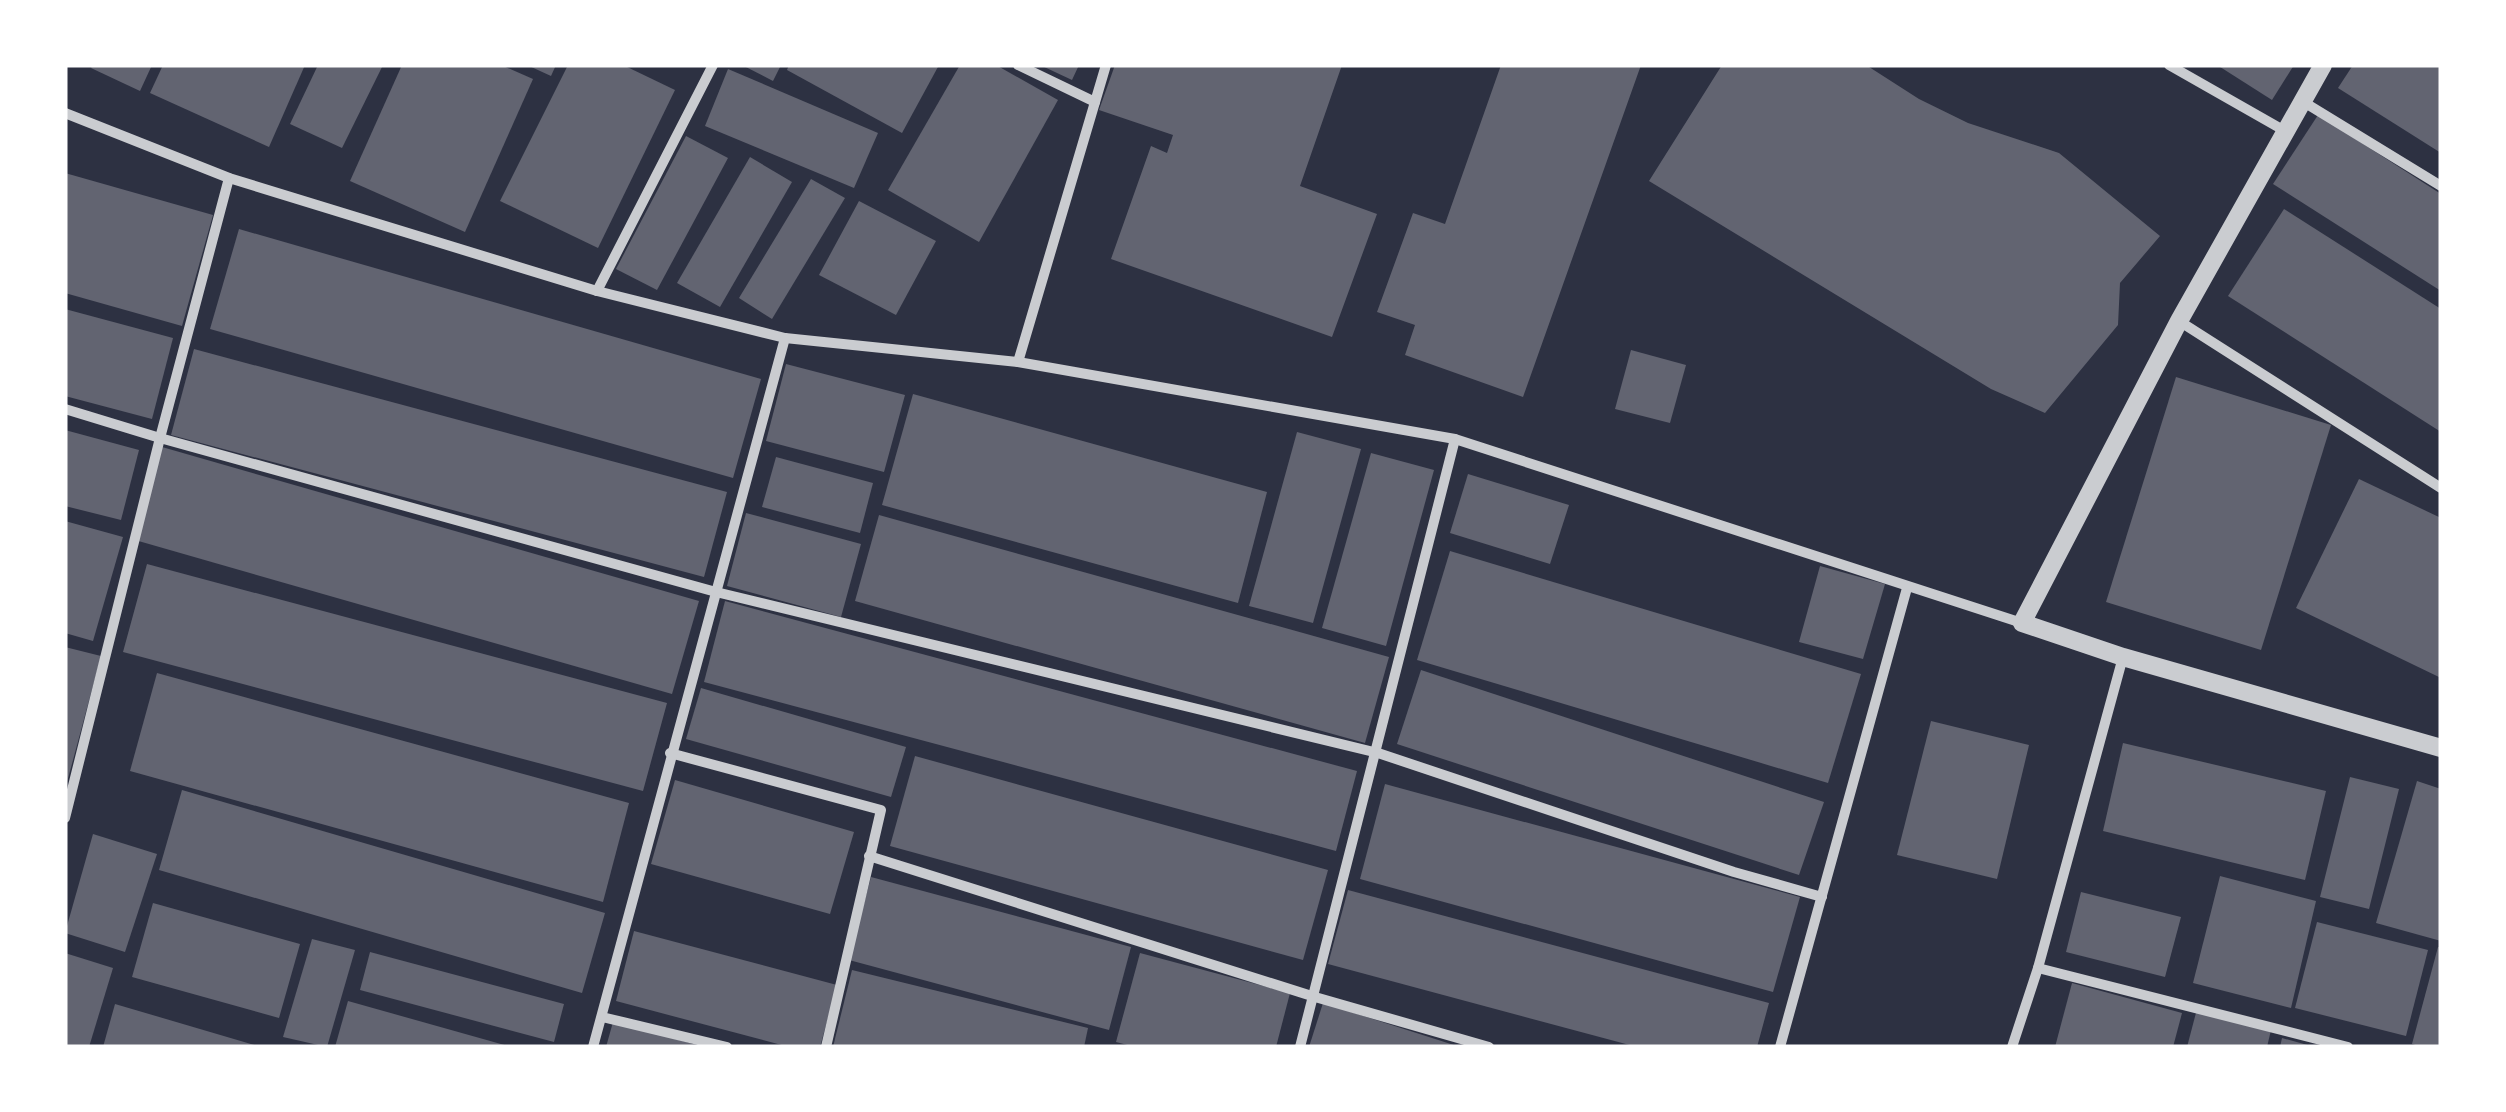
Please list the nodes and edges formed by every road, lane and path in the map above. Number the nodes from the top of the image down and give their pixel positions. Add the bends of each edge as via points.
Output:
1 (714, 65) edge
2 (1018, 65) edge
3 (1106, 65) edge
4 (2169, 65) edge
5 (2323, 65) edge
6 (2302, 101) junction
7 (1094, 102) junction
8 (65, 113) edge
9 (2285, 131) junction
10 (229, 178) junction
11 (2441, 186) edge
12 (596, 291) junction
13 (2179, 320) junction
14 (786, 338) junction
15 (1018, 362) junction
16 (65, 409) edge
17 (160, 438) junction
18 (1456, 439) junction
19 (2441, 488) edge
20 (1908, 588) junction
21 (716, 592) junction
22 (2022, 624) junction
23 (2123, 657) junction
24 (2441, 748) edge
25 (670, 753) junction
26 (1378, 753) junction
27 (65, 818) edge
28 (869, 856) junction
29 (1822, 896) junction
30 (2038, 968) junction
31 (1315, 997) junction
32 (602, 1017) junction
33 (593, 1047) edge
34 (726, 1047) edge
35 (826, 1047) edge
36 (1300, 1047) edge
37 (1489, 1047) edge
38 (1780, 1047) edge
39 (2012, 1047) edge
40 (2348, 1047) edge

1 - 12 street
2 - 7 street
3 - 7 street
4 - 9 street
5 - 6 street
6 - 9 street
6 - 11 street
7 - 15 street
8 - 10 street
9 - 13 street
10 - 12 street
10 - 17 street
12 - 14 street
13 - 19 street
13 - 22 street
14 - 15 street
14 - 21 street
15 - 18 street
16 - 17 street
17 - 21 street
17 - 27 street
18 - 20 street
18 - 26 street
20 - 22 street
20 - 29 street
21 - 25 street
21 - 26 street
22 - 23 street
23 - 24 street
23 - 30 street
25 - 28 street via 881,810
25 - 32 street
26 - 29 street
26 - 31 street
28 - 31 street
28 - 35 street
29 - 38 street
30 - 39 street
30 - 40 street
31 - 36 street
31 - 37 street
32 - 33 street
32 - 34 street

